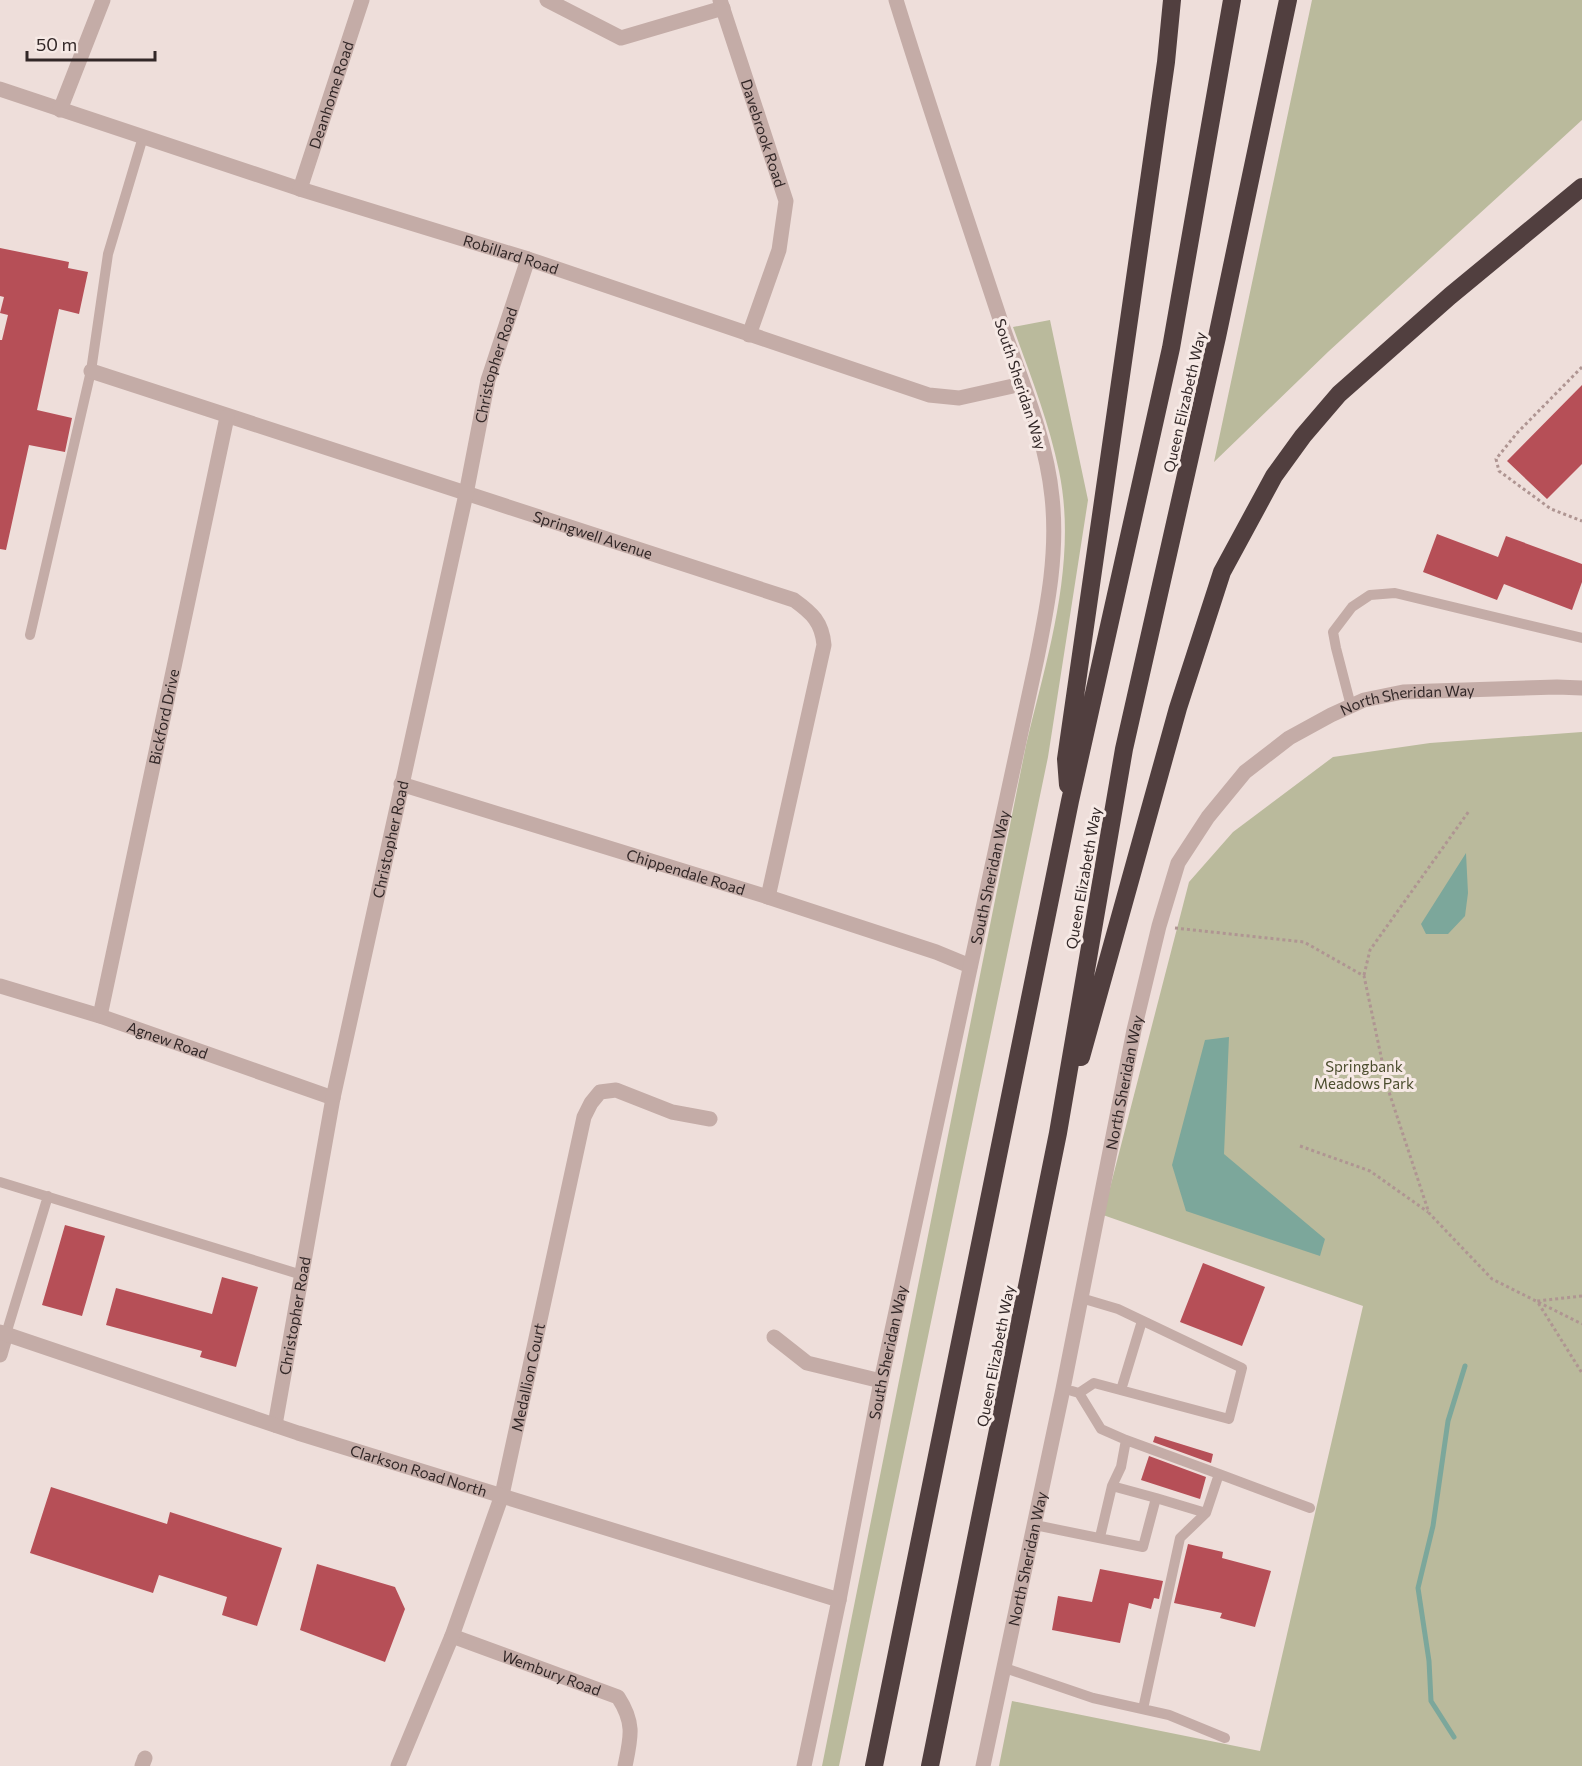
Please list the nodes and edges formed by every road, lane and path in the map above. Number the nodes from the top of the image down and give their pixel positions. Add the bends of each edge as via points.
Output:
1 (103, 0) edge
2 (362, 0) edge
3 (547, 0) edge
4 (896, 0) edge
5 (1172, 0) edge
6 (1232, 0) edge
7 (1288, 0) edge
8 (721, 4) edge
9 (0, 89) edge
10 (60, 110) junction
11 (143, 138) junction
12 (1582, 187) edge
13 (300, 189) junction
14 (528, 259) junction
15 (749, 335) junction
16 (1582, 367) edge
17 (91, 371) junction
18 (1022, 384) junction
19 (227, 417) junction
20 (466, 494) junction
21 (1582, 521) edge
22 (30, 635) dead end
23 (1582, 638) edge
24 (1582, 688) edge
25 (1351, 706) junction
26 (401, 784) junction
27 (1070, 801) junction
28 (1469, 811) dead end
29 (768, 897) junction
30 (1158, 926) junction
31 (970, 966) junction
32 (1364, 976) junction
33 (0, 986) edge
34 (100, 1016) junction
35 (333, 1098) junction
36 (710, 1119) dead end
37 (1058, 1133) junction
38 (1300, 1146) dead end
39 (0, 1182) edge
40 (48, 1196) junction
41 (1429, 1213) junction
42 (302, 1275) junction
43 (1582, 1296) edge
44 (1081, 1299) junction
45 (1537, 1301) junction
46 (1142, 1321) junction
47 (1582, 1324) edge
48 (3, 1333) edge
49 (774, 1337) dead end
50 (0, 1355) edge
51 (1582, 1374) edge
52 (881, 1381) junction
53 (1063, 1389) junction
54 (1121, 1390) junction
55 (1079, 1393) junction
56 (274, 1425) junction
57 (1126, 1440) junction
58 (1219, 1474) junction
59 (1112, 1486) junction
60 (502, 1495) junction
61 (1156, 1498) junction
62 (1310, 1508) dead end
63 (1206, 1512) junction
64 (1035, 1525) junction
65 (1100, 1537) junction
66 (839, 1600) junction
67 (452, 1636) junction
68 (1005, 1668) junction
69 (1143, 1710) junction
70 (1225, 1738) dead end
71 (398, 1766) edge
72 (625, 1766) edge
73 (804, 1766) edge
74 (874, 1766) edge
75 (930, 1766) edge
76 (982, 1766) edge

1 - 10 street
2 - 13 street, Deanhome Road
3 - 8 street via 621,38
4 - 18 street, South Sheridan Way
5 - 27 highway via 1066,759
6 - 27 highway, Queen Elizabeth Way via 1171,348
7 - 37 highway, Queen Elizabeth Way via 1220,325 1124,749
8 - 15 street, Davebrook Road via 786,201 779,250
9 - 10 street, Robillard Road
10 - 11 street, Robillard Road
11 - 13 street, Robillard Road
11 - 17 lane via 108,254
12 - 37 highway via 1339,394 1274,476 1222,572 1178,708
13 - 14 street, Robillard Road
14 - 15 street, Robillard Road
14 - 20 street, Christopher Road via 488,380
15 - 18 street, Robillard Road via 929,395 959,398
16 - 21 path via 1496,459 1499,471 1551,509
17 - 19 street, Springwell Avenue
17 - 22 lane
18 - 31 street, South Sheridan Way via 1048,469 1054,559 1049,601
19 - 20 street, Springwell Avenue
19 - 34 street, Bickford Drive
20 - 26 street, Christopher Road
20 - 29 street, Springwell Avenue via 794,600 811,612 823,631 824,645
23 - 25 lane via 1395,594 1370,595 1352,607 1334,632
24 - 25 street, North Sheridan Way via 1403,692
25 - 30 street, North Sheridan Way via 1289,738 1245,772 1208,817 1178,863
26 - 29 street, Chippendale Road
26 - 35 street, Christopher Road
27 - 74 highway, Queen Elizabeth Way
28 - 32 path via 1370,950
29 - 31 street, Chippendale Road
30 - 32 path via 1304,942
30 - 44 street, North Sheridan Way
31 - 52 street, South Sheridan Way
32 - 41 path via 1388,1089
33 - 34 street, Agnew Road
34 - 35 street, Agnew Road
35 - 42 street, Christopher Road
36 - 60 street, Medallion Court via 672,1112 616,1090 600,1092 591,1102 584,1118
37 - 75 highway, Queen Elizabeth Way
38 - 41 path via 1370,1171
39 - 40 lane
40 - 42 lane
40 - 48 lane
41 - 45 path via 1492,1279
42 - 56 street, Christopher Road
43 - 45 path
44 - 46 lane
44 - 53 street, North Sheridan Way
45 - 47 path
45 - 51 path
46 - 54 lane
46 - 54 lane via 1242,1368 1228,1419
48 - 50 street
48 - 56 street, Clarkson Road North
49 - 52 street via 807,1363
52 - 66 street, South Sheridan Way
53 - 55 lane
53 - 64 street, North Sheridan Way
54 - 55 lane via 1094,1383
55 - 57 lane via 1101,1429
56 - 60 street, Clarkson Road North
57 - 58 lane
57 - 59 lane via 1121,1467
58 - 62 lane
58 - 63 lane
59 - 61 lane
59 - 65 lane
60 - 66 street, Clarkson Road North
60 - 67 street, Medallion Court
61 - 63 lane
61 - 65 lane via 1143,1547
63 - 69 lane via 1180,1538
64 - 65 lane
64 - 68 street, North Sheridan Way
66 - 73 street, South Sheridan Way
67 - 71 street, Medallion Court
67 - 72 street, Wembury Road via 618,1697 628,1712 631,1736
68 - 69 lane via 1093,1698
68 - 76 street, North Sheridan Way
69 - 70 lane via 1168,1715

